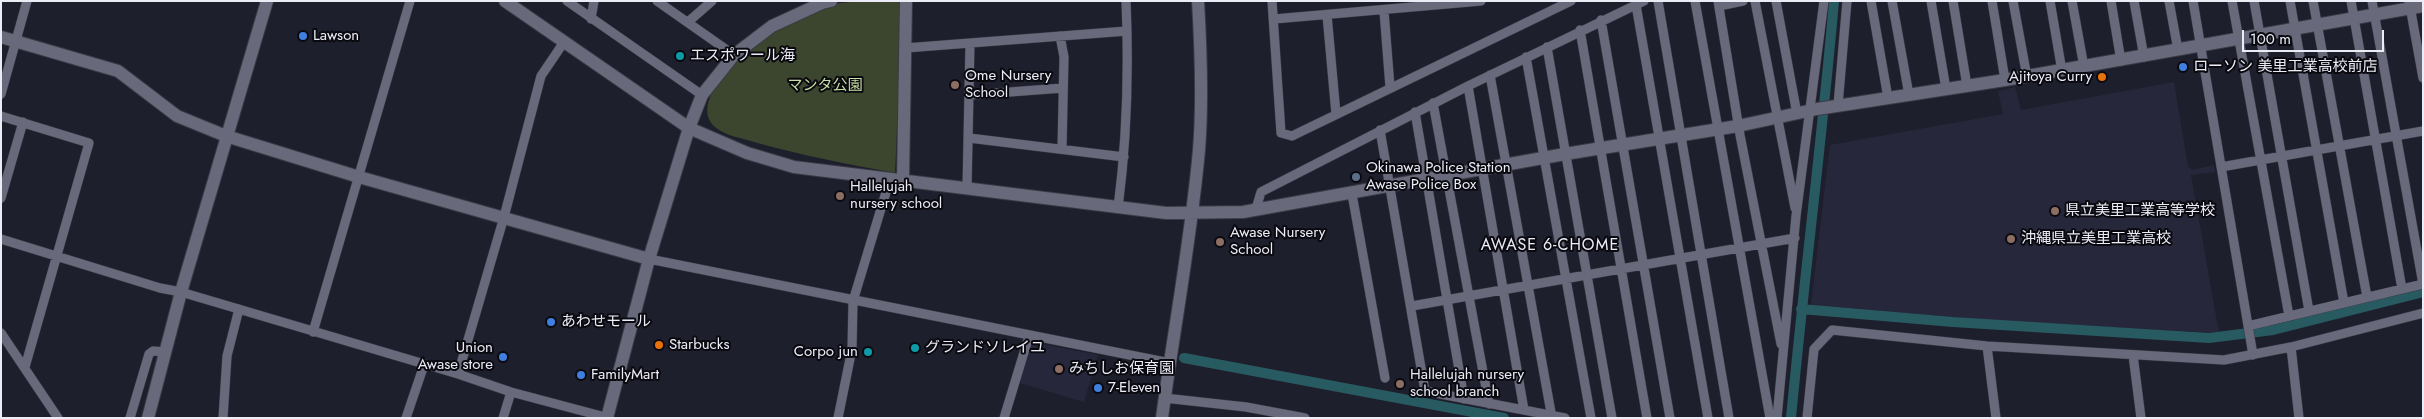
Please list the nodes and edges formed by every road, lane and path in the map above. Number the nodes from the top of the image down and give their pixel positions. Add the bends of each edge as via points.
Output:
1 (27, 1) edge
2 (267, 1) edge
3 (410, 1) edge
4 (505, 1) edge
5 (567, 1) edge
6 (594, 1) edge
7 (712, 1) edge
8 (831, 1) edge
9 (906, 1) edge
10 (1126, 1) edge
11 (1198, 1) edge
12 (1272, 1) edge
13 (1481, 1) edge
14 (1571, 1) edge
15 (1658, 1) edge
16 (1695, 1) edge
17 (1744, 1) edge
18 (1755, 1) edge
19 (1776, 1) edge
20 (1824, 1) edge
21 (1847, 1) edge
22 (1871, 1) edge
23 (1892, 1) edge
24 (1931, 1) edge
25 (1953, 1) edge
26 (1992, 1) edge
27 (2014, 1) edge
28 (2050, 1) edge
29 (2072, 1) edge
30 (2111, 1) edge
31 (2134, 1) edge
32 (2169, 1) edge
33 (2192, 1) edge
34 (2232, 1) edge
35 (2254, 1) edge
36 (2290, 1) edge
37 (2312, 1) edge
38 (2351, 1) edge
39 (2372, 1) edge
40 (659, 2) edge
41 (1640, 3) edge
42 (1719, 4) edge
43 (2414, 5) edge
44 (1384, 11) junction
45 (2374, 14) junction
46 (1326, 15) junction
47 (591, 18) junction
48 (2354, 18) junction
49 (1274, 19) junction
50 (1601, 20) junction
51 (688, 22) junction
52 (2316, 25) junction
53 (2295, 28) junction
54 (1580, 30) junction
55 (1127, 31) junction
56 (2259, 34) junction
57 (1060, 36) junction
58 (1, 37) edge
59 (2238, 38) junction
60 (15, 40) junction
61 (564, 42) junction
62 (970, 43) junction
63 (2200, 46) junction
64 (1547, 47) junction
65 (905, 48) junction
66 (2178, 50) junction
67 (734, 55) junction
68 (1526, 57) junction
69 (2144, 57) junction
70 (2121, 61) junction
71 (2084, 67) junction
72 (2062, 71) junction
73 (1490, 75) junction
74 (2027, 77) junction
75 (2423, 78) edge
76 (2005, 80) junction
77 (1468, 86) junction
78 (1968, 86) junction
79 (1390, 87) junction
80 (1063, 88) junction
81 (1946, 89) junction
82 (1, 94) edge
83 (702, 94) junction
84 (970, 95) junction
85 (1909, 95) junction
86 (1888, 98) junction
87 (1433, 103) junction
88 (1838, 106) junction
89 (1811, 110) junction
90 (1415, 112) junction
91 (1336, 114) junction
92 (1797, 114) junction
93 (1, 116) edge
94 (1776, 118) junction
95 (23, 122) junction
96 (1738, 126) junction
97 (689, 128) junction
98 (1380, 130) junction
99 (1718, 130) junction
100 (2423, 131) edge
101 (1681, 135) junction
102 (2395, 135) junction
103 (226, 136) junction
104 (969, 138) junction
105 (1660, 138) junction
106 (2375, 139) junction
107 (1624, 144) junction
108 (2338, 146) junction
109 (1062, 148) junction
110 (1601, 148) junction
111 (2317, 149) junction
112 (1565, 154) junction
113 (2281, 156) junction
114 (1124, 157) junction
115 (1544, 158) junction
116 (2260, 159) junction
117 (1508, 166) junction
118 (2221, 167) junction
119 (1484, 170) junction
120 (1447, 176) junction
121 (359, 177) junction
122 (897, 179) junction
123 (1426, 180) junction
124 (1391, 187) junction
125 (968, 189) junction
126 (1352, 194) junction
127 (1, 198) edge
128 (1118, 208) junction
129 (1256, 209) junction
130 (1192, 214) junction
131 (1796, 216) junction
132 (504, 217) junction
133 (1795, 238) junction
134 (1, 239) edge
135 (1760, 244) junction
136 (1738, 248) junction
137 (1702, 255) junction
138 (56, 256) junction
139 (649, 258) junction
140 (1682, 258) junction
141 (1645, 265) junction
142 (1622, 269) junction
143 (1588, 275) junction
144 (1567, 279) junction
145 (2423, 284) edge
146 (1529, 286) junction
147 (2402, 289) junction
148 (1504, 290) junction
149 (181, 292) junction
150 (1470, 296) junction
151 (2367, 297) junction
152 (1448, 300) junction
153 (853, 301) junction
154 (2344, 303) junction
155 (1412, 306) junction
156 (239, 309) junction
157 (2309, 311) junction
158 (2423, 313) edge
159 (2289, 316) junction
160 (2248, 326) junction
161 (313, 332) junction
162 (1, 333) edge
163 (1029, 336) junction
164 (1987, 346) junction
165 (2291, 346) junction
166 (166, 352) junction
167 (1783, 354) junction
168 (2133, 355) junction
169 (2253, 355) junction
170 (1170, 363) junction
171 (424, 365) junction
172 (25, 367) junction
173 (458, 374) junction
174 (1385, 378) dead end
175 (511, 392) junction
176 (1164, 398) junction
177 (1464, 399) junction
178 (1489, 404) junction
179 (1246, 407) junction
180 (1524, 410) junction
181 (1552, 417) edge
182 (58, 418) edge
183 (130, 418) edge
184 (148, 418) edge
185 (223, 418) edge
186 (406, 418) edge
187 (503, 418) edge
188 (608, 418) edge
189 (838, 418) edge
190 (1004, 418) edge
191 (1162, 418) edge
192 (1247, 418) edge
193 (1305, 418) edge
194 (1565, 418) edge
195 (1591, 418) edge
196 (1612, 418) edge
197 (1648, 418) edge
198 (1670, 418) edge
199 (1708, 418) edge
200 (1729, 418) edge
201 (1770, 418) edge
202 (1777, 418) edge
203 (1807, 418) edge
204 (1996, 418) edge
205 (2141, 418) edge
206 (2299, 418) edge

1 - 60 street
2 - 103 street
3 - 121 street
4 - 61 street
5 - 47 street
6 - 47 street
7 - 51 street
8 - 67 street via 772,26
9 - 65 street
10 - 55 street
11 - 130 street via 1202,71
12 - 49 street
13 - 44 street
14 - 79 street
15 - 101 street
16 - 99 street
17 - 42 street
18 - 94 street
19 - 92 street
20 - 89 street
21 - 88 street
22 - 86 street
23 - 85 street
24 - 81 street
25 - 78 street
26 - 76 street
27 - 74 street
28 - 72 street
29 - 71 street
30 - 70 street
31 - 69 street
32 - 66 street
33 - 63 street
34 - 59 street
35 - 56 street
36 - 53 street
37 - 52 street
38 - 48 street
39 - 45 street
40 - 51 street
41 - 50 street
41 - 105 street
42 - 96 street
43 - 45 street
43 - 75 street
44 - 46 street
44 - 79 street
45 - 48 street
45 - 102 street
46 - 49 street
46 - 91 street
47 - 83 street
48 - 52 street
48 - 106 street
49 - 91 street via 1280,133 1292,136
50 - 54 street
50 - 107 street
51 - 67 street
52 - 53 street
52 - 108 street
53 - 56 street
53 - 111 street
54 - 64 street
54 - 110 street
55 - 57 street
55 - 114 street
56 - 59 street
56 - 113 street
57 - 62 street
57 - 80 street via 1064,57
58 - 60 street
59 - 63 street
59 - 116 street
60 - 82 street
60 - 103 street via 118,71 177,116
61 - 97 street
61 - 132 street via 541,76
62 - 65 street
62 - 84 street
63 - 66 street
63 - 118 street
64 - 68 street
64 - 112 street
65 - 122 street
66 - 69 street
67 - 83 street
68 - 73 street
68 - 115 street
69 - 70 street
70 - 71 street
71 - 72 street
72 - 74 street
73 - 77 street
73 - 117 street
74 - 76 street
76 - 78 street
77 - 87 street
77 - 119 street
78 - 81 street
79 - 91 street
80 - 84 street
80 - 109 street
81 - 85 street
83 - 97 street
84 - 104 street
85 - 86 street
86 - 88 street
87 - 90 street
87 - 120 street
88 - 89 street
89 - 92 street
89 - 131 street
90 - 98 street
90 - 123 street
92 - 94 street
93 - 95 street
94 - 96 street
94 - 131 street
95 - 127 street
95 - 138 street via 89,142
96 - 99 street
96 - 135 street
97 - 122 street via 747,153 794,167
97 - 139 street
98 - 124 street
98 - 129 street via 1261,192
99 - 101 street
99 - 136 street
100 - 102 street
101 - 105 street
101 - 137 street
102 - 106 street
102 - 145 street
103 - 121 street
103 - 149 street
104 - 109 street
104 - 125 street
105 - 107 street
105 - 140 street
106 - 108 street
106 - 147 street
107 - 110 street
107 - 141 street
108 - 111 street
108 - 151 street
109 - 114 street
110 - 112 street
110 - 142 street
111 - 113 street
111 - 154 street
112 - 115 street
112 - 143 street
113 - 116 street
113 - 157 street
114 - 128 street
115 - 117 street
115 - 144 street
116 - 118 street
116 - 159 street
117 - 119 street
117 - 146 street
118 - 160 street
119 - 120 street
119 - 148 street
120 - 123 street
120 - 150 street
121 - 132 street
121 - 161 street
122 - 125 street
122 - 153 street
123 - 124 street
123 - 152 street
124 - 126 street
124 - 155 street
125 - 128 street
126 - 129 street
126 - 174 street
128 - 130 street
129 - 130 street
130 - 170 street
131 - 133 street
132 - 139 street
132 - 173 street
133 - 135 street
133 - 167 street
134 - 138 street
135 - 136 street
135 - 167 street
136 - 137 street
136 - 201 street
137 - 140 street
137 - 200 street
138 - 149 street
138 - 172 street
139 - 153 street
139 - 188 street
140 - 141 street
140 - 199 street
141 - 142 street
141 - 198 street
142 - 143 street
142 - 197 street
143 - 144 street
143 - 196 street
144 - 146 street
144 - 195 street
145 - 147 street
146 - 148 street
146 - 181 street
147 - 151 street
148 - 150 street
148 - 180 street
149 - 156 street
149 - 166 street
150 - 152 street
150 - 178 street
151 - 154 street
152 - 155 street
152 - 177 street
153 - 163 street
153 - 189 street via 852,349
154 - 157 street
155 - 177 street via 1425,391
156 - 161 street
156 - 185 street via 227,356
157 - 159 street
158 - 165 street
159 - 160 street
160 - 169 street
161 - 171 street
162 - 172 street
163 - 170 street
163 - 190 street
164 - 168 street
164 - 203 street via 1832,330 1814,348
164 - 204 street
165 - 169 street
165 - 206 street
166 - 183 street via 153,351 149,354
166 - 184 street
167 - 202 street
168 - 169 street via 2224,360
168 - 205 street
170 - 176 street
171 - 173 street
171 - 186 street
172 - 182 street
173 - 175 street
175 - 187 street
175 - 188 street
176 - 179 street
176 - 191 street
177 - 178 street
178 - 180 street
179 - 192 street
179 - 193 street
180 - 181 street
181 - 194 street

